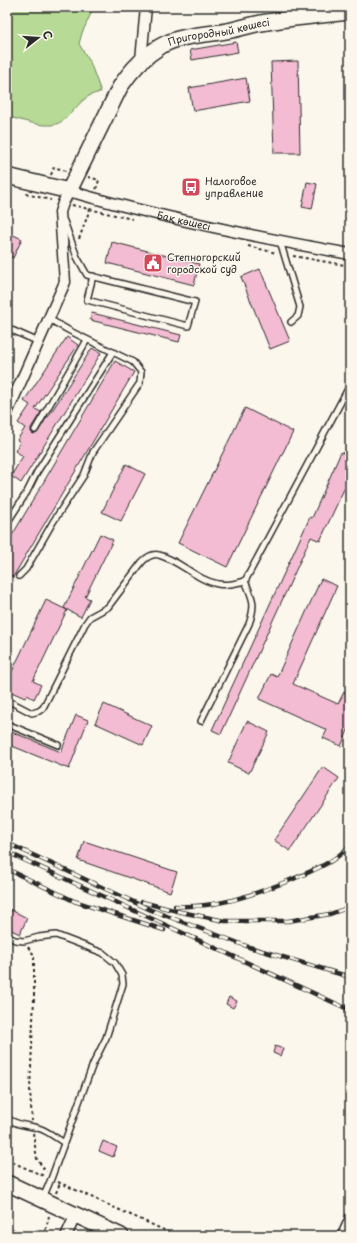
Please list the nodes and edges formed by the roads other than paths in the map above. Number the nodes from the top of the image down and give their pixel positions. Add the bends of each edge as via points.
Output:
1 (146, 7) edge
2 (350, 12) edge
3 (141, 60) junction
4 (7, 176) edge
5 (69, 191) junction
6 (60, 212) junction
7 (280, 240) junction
8 (350, 254) edge
9 (93, 276) junction
10 (49, 319) junction
11 (291, 322) dead end
12 (7, 328) edge
13 (87, 340) junction
14 (39, 342) junction
15 (113, 352) junction
16 (350, 386) edge
17 (7, 413) edge
18 (35, 430) dead end
19 (7, 523) edge
20 (18, 576) dead end
21 (246, 581) junction
22 (7, 700) edge
23 (201, 721) dead end
24 (7, 724) edge
25 (58, 745) dead end
26 (7, 936) edge
27 (7, 1118) edge
28 (63, 1142) junction
29 (7, 1183) edge
30 (42, 1199) junction
31 (76, 1214) junction
32 (349, 1218) edge
33 (66, 1236) edge
34 (121, 1236) edge
35 (340, 1236) edge

1 - 3 street
2 - 3 street, Пригородный көшесі via 256,24 176,40
3 - 5 street, Пригородный көшесі via 129,72 120,87
4 - 5 street
5 - 6 street
5 - 7 street, Бақ көшесі
6 - 9 lane via 77,257 87,275
6 - 10 street via 65,282
7 - 8 street, Бақ көшесі
7 - 11 lane via 300,308 298,316
9 - 9 lane via 195,302 188,326 87,300
10 - 13 lane
10 - 14 street
12 - 14 lane
13 - 15 lane
13 - 18 lane
14 - 17 street
15 - 19 lane
15 - 20 lane via 133,362 142,372 140,382 93,452 84,475 26,569
16 - 21 lane
21 - 22 lane via 216,584 199,578 157,554 148,557 108,607 90,616 44,708 32,713
21 - 23 lane via 253,602 249,624
24 - 25 lane
26 - 28 lane via 24,941 56,935 103,953 115,963 122,975 123,984 106,1038 93,1064
27 - 28 lane via 26,1127 41,1129
28 - 30 lane
29 - 30 street
30 - 31 street
31 - 33 street
31 - 34 street
32 - 35 lane

